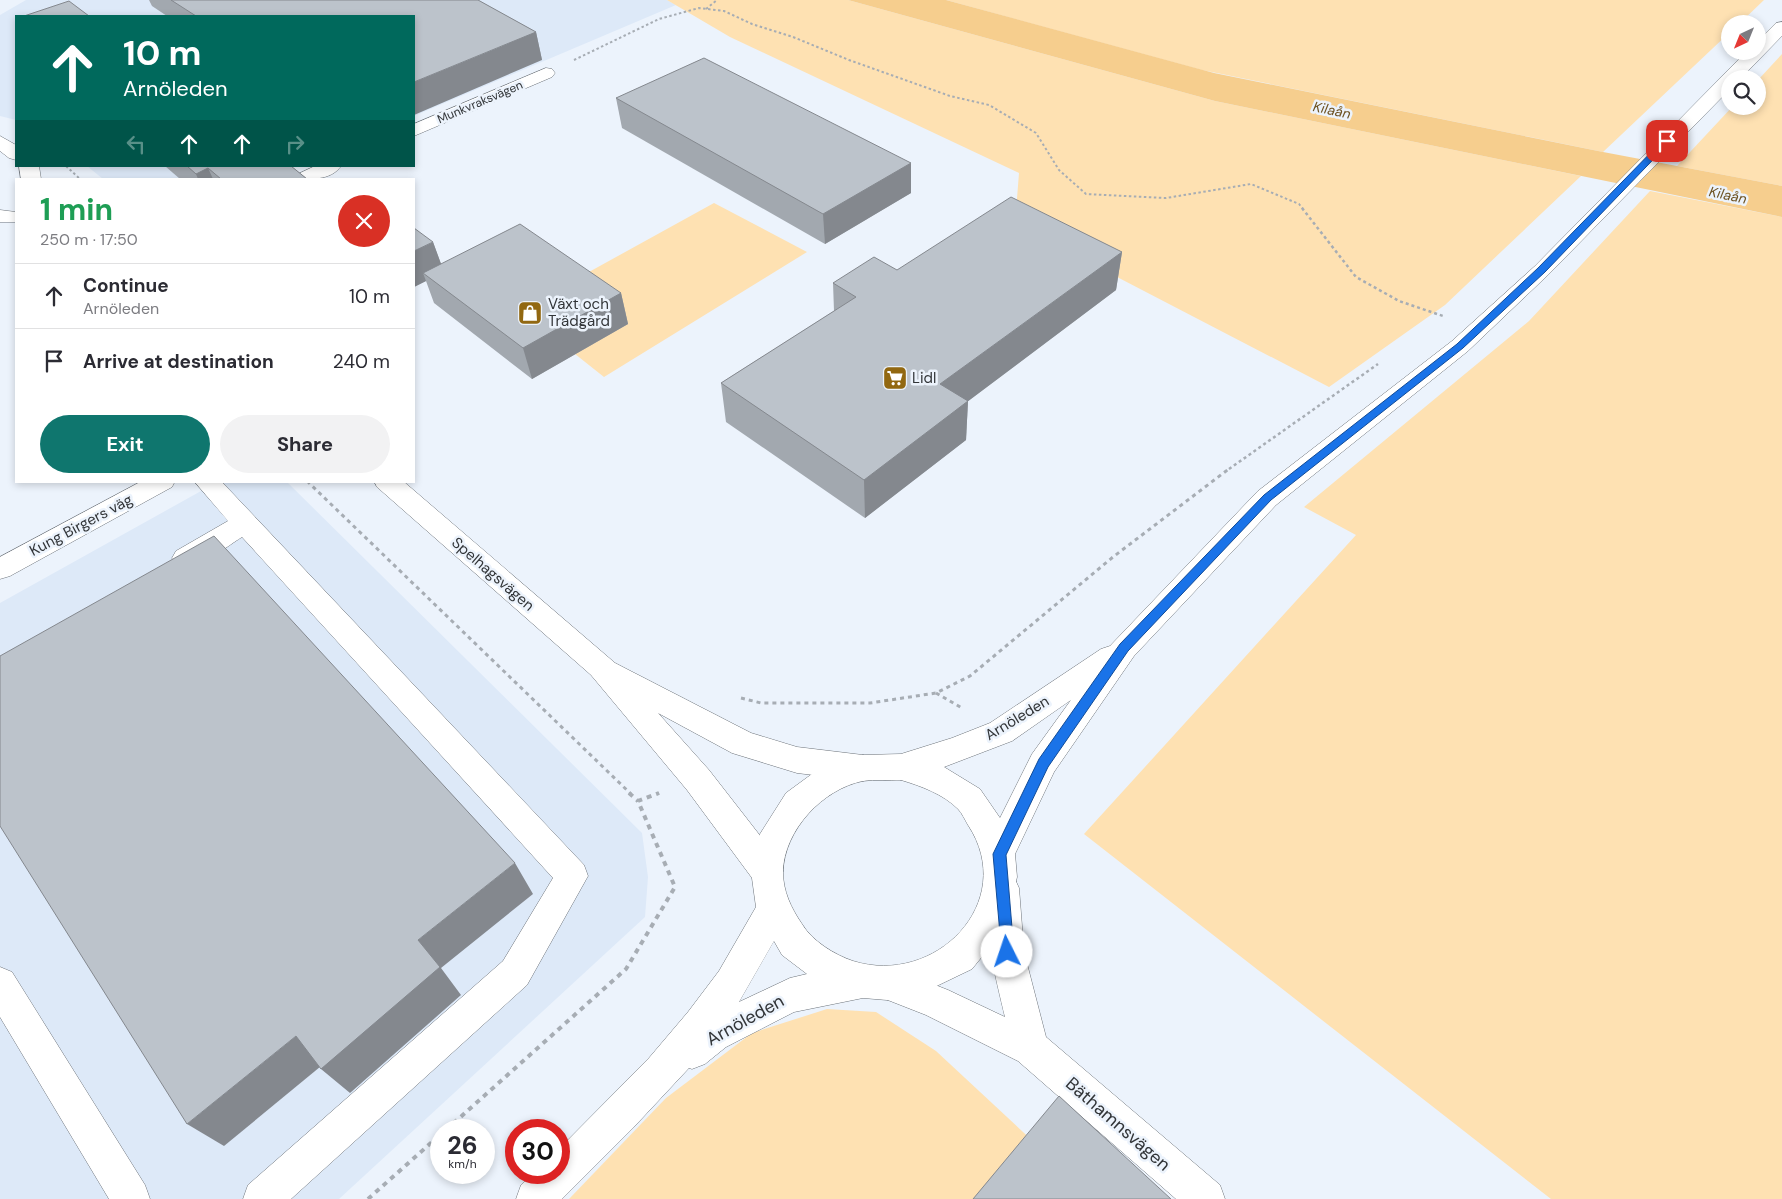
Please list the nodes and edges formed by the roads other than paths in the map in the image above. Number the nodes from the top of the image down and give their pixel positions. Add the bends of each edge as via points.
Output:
1 (1782, 27) edge
2 (1766, 42) edge
3 (1748, 60) edge
4 (546, 73) road end
5 (415, 131) edge
6 (0, 142) edge
7 (15, 153) edge
8 (330, 167) edge
9 (305, 178) edge
10 (159, 483) edge
11 (208, 483) edge
12 (388, 483) edge
13 (245, 523) junction
14 (0, 569) edge
15 (161, 573) edge
16 (1124, 648) junction
17 (601, 668) junction
18 (901, 767) junction
19 (863, 768) junction
20 (1000, 866) junction
21 (767, 871) junction
22 (773, 908) junction
23 (875, 982) junction
24 (0, 984) edge
25 (1031, 1048) junction
26 (643, 1091) junction
27 (131, 1199) edge
28 (262, 1199) edge
29 (535, 1199) edge
30 (1206, 1199) edge

1 - 2 main road, Arnöleden
3 - 16 main road, Arnöleden via 1542,270 1460,346 1267,498
4 - 5 main road, Munkvraksvägen
6 - 7 main road
8 - 9 main road
10 - 14 main road, Kung Birgers väg
11 - 13 main road
12 - 17 main road, Spelhagsvägen
13 - 15 main road
13 - 28 main road via 572,876 514,973
16 - 18 main road, Arnöleden via 1001,732
16 - 20 main road, Arnöleden via 1043,763
17 - 19 main road, Spelhagsvägen via 743,744 796,760
17 - 21 main road, Spelhagsvägen via 698,780
18 - 19 main road
18 - 20 main road via 937,778 969,799 993,835
19 - 21 main road via 827,780 797,803 776,834
20 - 23 main road, Arnöleden via 990,921 960,957 920,977
20 - 25 main road via 1007,952
21 - 22 main road
22 - 23 main road, Bäthamnsvägen via 794,943 829,970
22 - 26 main road, Arnöleden via 742,967 706,1018
23 - 25 main road, Bäthamnsvägen via 936,1002
23 - 26 main road, Arnöleden via 790,995 713,1034
24 - 27 main road
25 - 30 main road, Bäthamnsvägen
26 - 29 main road, Arnöleden

